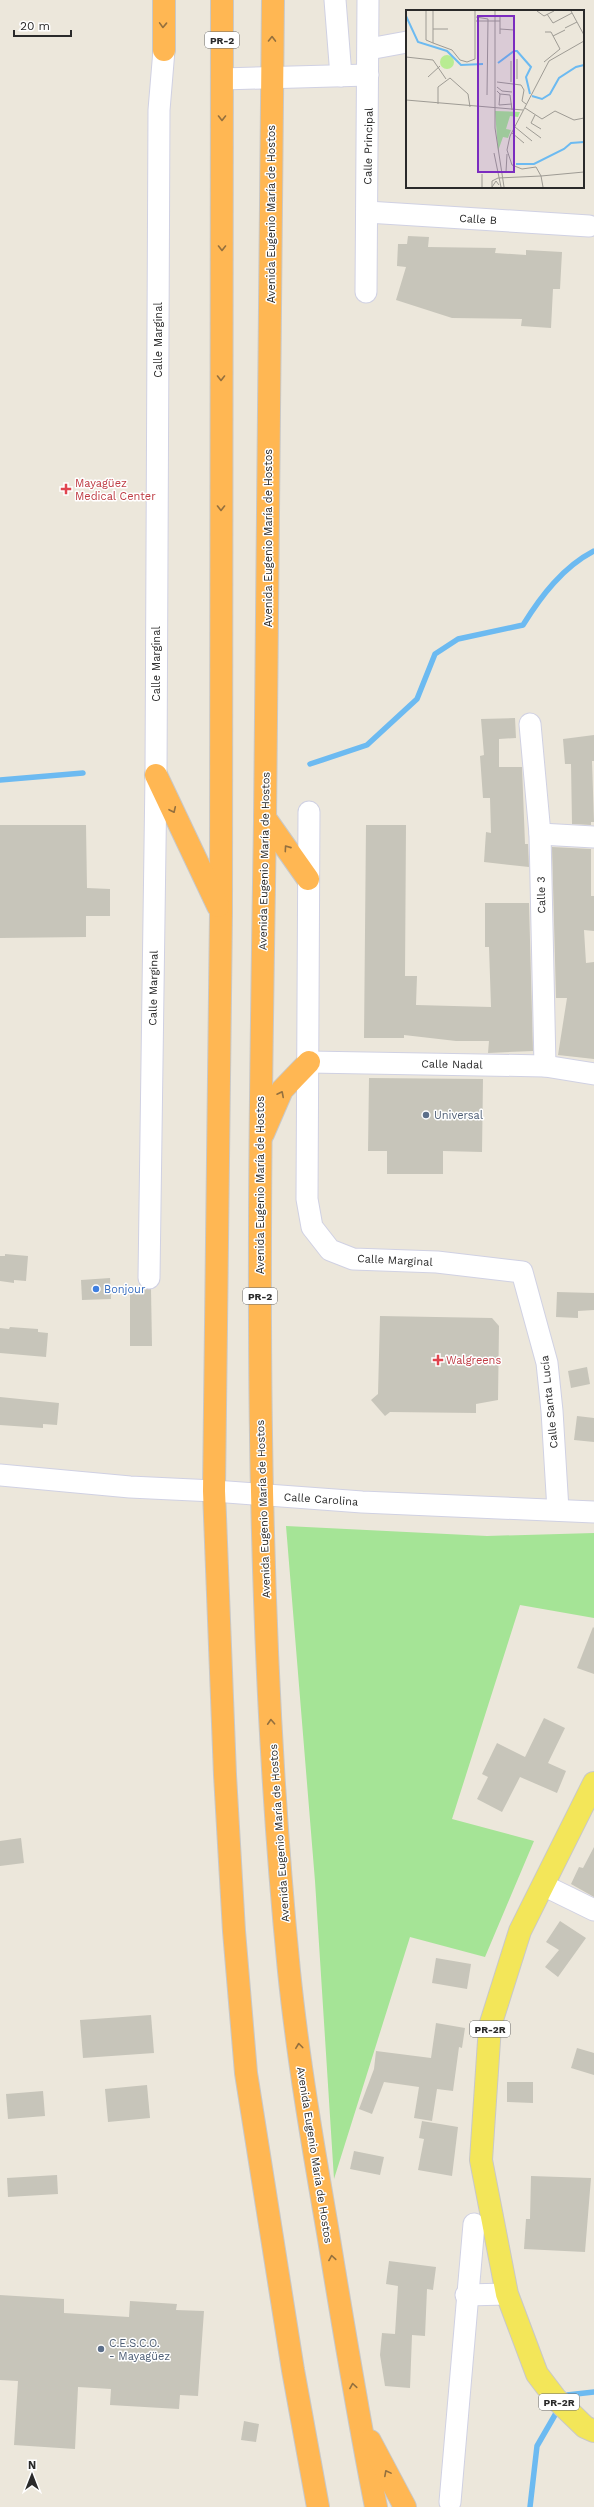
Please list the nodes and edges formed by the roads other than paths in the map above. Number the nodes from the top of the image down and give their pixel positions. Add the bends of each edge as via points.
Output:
1 (164, 0) edge
2 (222, 0) edge
3 (273, 0) edge
4 (335, 0) edge
5 (368, 0) edge
6 (406, 42) edge
7 (369, 49) junction
8 (164, 50) joint
9 (368, 75) junction
10 (341, 76) junction
11 (272, 77) junction
12 (222, 79) junction
13 (367, 212) junction
14 (589, 226) dead end
15 (366, 292) dead end
16 (530, 724) dead end
17 (156, 775) junction
18 (309, 812) dead end
19 (265, 818) junction
20 (540, 834) junction
21 (594, 837) edge
22 (308, 879) junction
23 (221, 912) junction
24 (309, 1062) junction
25 (545, 1066) junction
26 (594, 1074) edge
27 (259, 1142) junction
28 (522, 1272) joint
29 (149, 1278) dead end
30 (0, 1475) edge
31 (214, 1491) junction
32 (261, 1495) junction
33 (558, 1510) junction
34 (594, 1512) edge
35 (594, 1783) edge
36 (543, 1885) junction
37 (594, 1910) edge
38 (474, 2224) dead end
39 (507, 2294) junction
40 (466, 2295) junction
41 (359, 2420) junction
42 (590, 2429) edge
43 (450, 2502) dead end
44 (318, 2507) edge
45 (376, 2507) edge
46 (405, 2507) edge

1 -> 8 highway
2 - 12 highway, PR-2
11 -> 3 highway, Avenida Eugenio María de Hostos / PR-2
4 - 10 street
5 - 7 street, Calle Principal
6 - 7 street
7 - 9 street, Calle Principal
8 - 17 street, Calle Marginal via 159,110
9 - 10 street
9 - 13 street, Calle Principal
10 - 11 street
11 - 12 street
11 - 19 highway, Avenida Eugenio María de Hostos / PR-2
12 -> 23 highway, PR-2
13 - 14 street, Calle B
13 - 15 street, Calle Principal
16 - 20 street, Calle 3
17 -> 23 highway
17 - 29 street, Calle Marginal
18 - 22 street, Calle Marginal
22 -> 19 highway
19 - 27 highway, Avenida Eugenio María de Hostos / PR-2
20 - 21 street
20 - 25 street, Calle 3
22 - 24 street, Calle Marginal
23 - 31 highway, PR-2
24 - 25 street, Calle Nadal
27 -> 24 highway via 282,1090
24 - 28 street, Calle Marginal via 307,1199 312,1227 330,1250 353,1259 437,1262
25 - 26 street, Calle Nadal
27 - 32 highway, Avenida Eugenio María de Hostos / PR-2
28 - 33 street, Calle Santa Lucía via 546,1363 552,1411
30 - 31 street, Calle Carolina via 130,1487
31 - 32 street, Calle Carolina
31 - 44 highway, PR-2 via 225,1775 246,2073 293,2370
32 - 33 street, Calle Carolina
41 -> 32 highway, Avenida Eugenio María de Hostos / PR-2 via 306,2102 290,1974 275,1798
33 - 34 street, Calle Carolina
35 - 36 main road, PR-2R
36 - 37 street
36 - 39 main road, PR-2R via 520,1931 490,2026 482,2160
38 - 40 street
39 - 40 street
39 - 42 main road, PR-2R via 537,2374 556,2399
40 - 43 street
41 - 45 highway, Avenida Eugenio María de Hostos / PR-2
46 -> 41 highway

